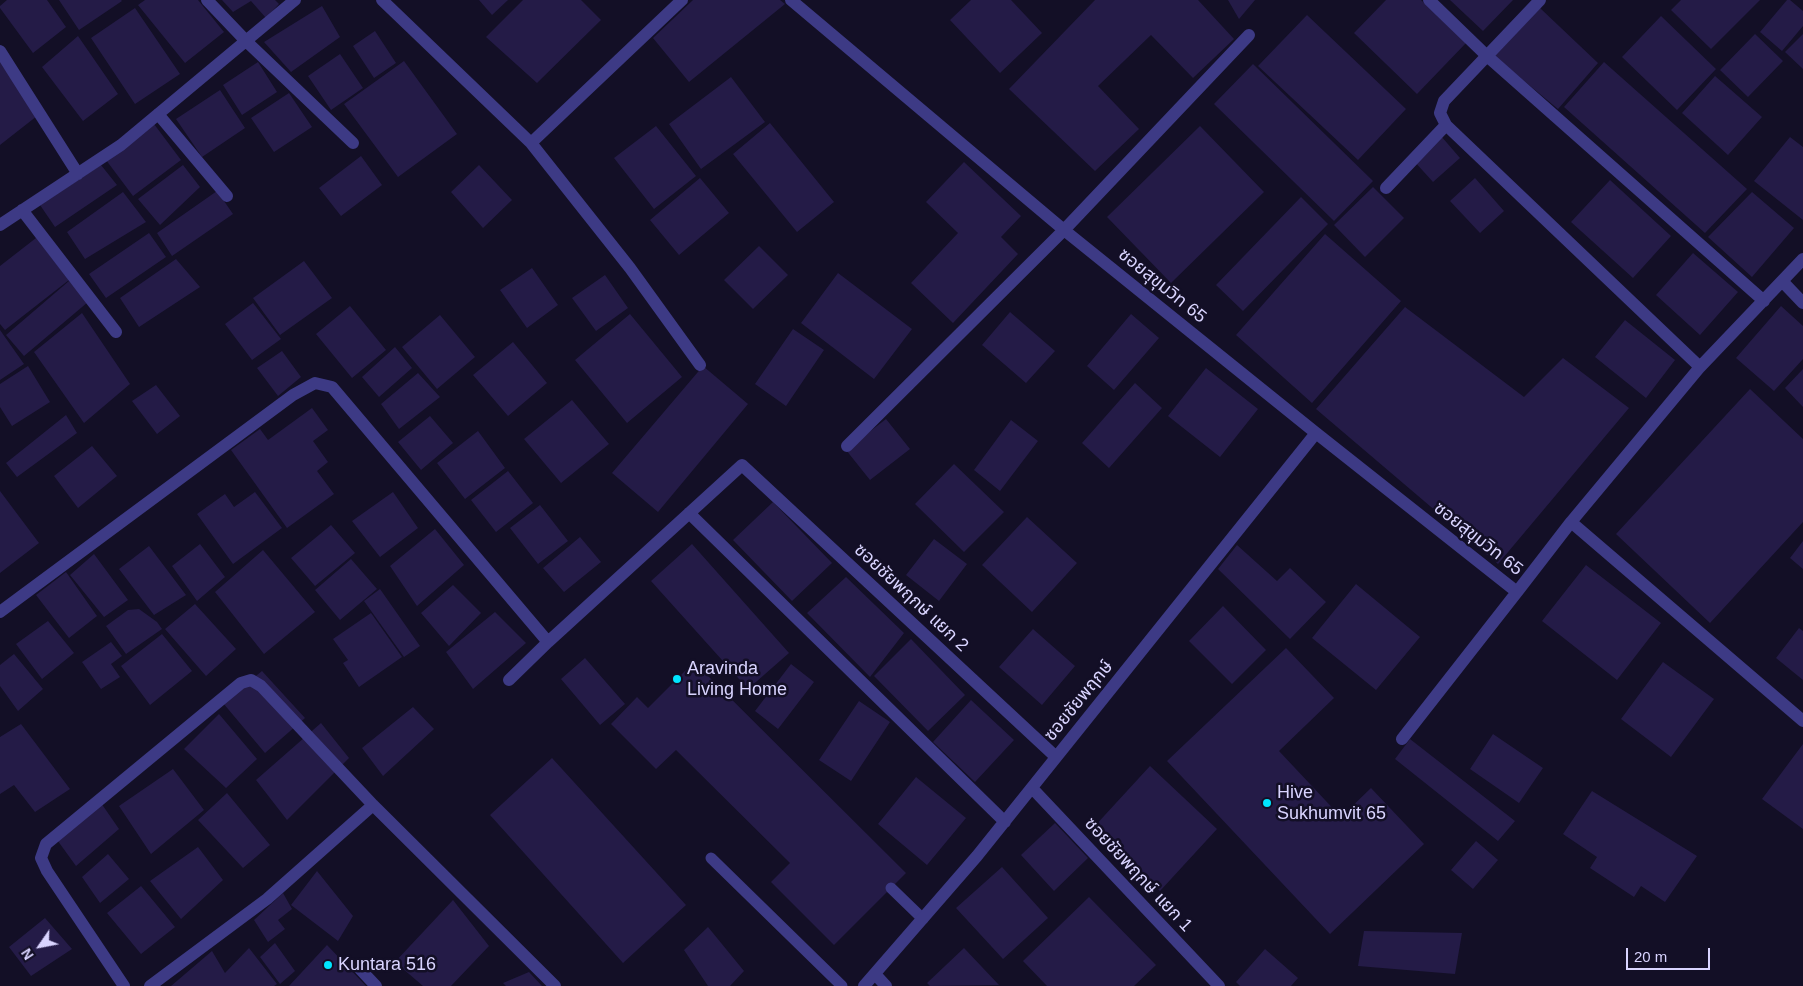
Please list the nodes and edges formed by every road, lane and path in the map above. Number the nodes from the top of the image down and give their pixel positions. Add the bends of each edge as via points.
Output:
1 (207, 0) edge
2 (295, 0) edge
3 (382, 0) edge
4 (682, 0) edge
5 (791, 0) edge
6 (1429, 0) edge
7 (1540, 0) edge
8 (1249, 35) dead end
9 (246, 41) junction
10 (0, 51) edge
11 (1486, 56) junction
12 (158, 114) junction
13 (1446, 125) junction
14 (353, 143) dead end
15 (531, 143) junction
16 (78, 174) junction
17 (1386, 188) dead end
18 (227, 196) dead end
19 (22, 210) junction
20 (0, 225) edge
21 (1064, 230) junction
22 (1803, 259) edge
23 (1782, 281) junction
24 (1764, 301) junction
25 (1803, 303) edge
26 (116, 332) dead end
27 (700, 365) dead end
28 (1700, 367) junction
29 (1316, 433) junction
30 (847, 446) dead end
31 (689, 513) junction
32 (1571, 522) junction
33 (1518, 592) junction
34 (0, 612) edge
35 (548, 642) junction
36 (509, 680) dead end
37 (1803, 721) edge
38 (1402, 739) dead end
39 (1056, 757) junction
40 (1032, 788) junction
41 (373, 804) junction
42 (1005, 822) junction
43 (711, 858) dead end
44 (891, 888) dead end
45 (923, 919) junction
46 (359, 968) dead end
47 (875, 974) junction
48 (124, 986) edge
49 (150, 986) edge
50 (376, 986) edge
51 (555, 986) edge
52 (842, 986) edge
53 (864, 986) edge
54 (886, 986) edge
55 (1219, 986) edge

1 - 9 street
2 - 9 street
3 - 15 street
4 - 15 street
5 - 21 street, ซอยสุขุมวิท 65
6 - 11 street
7 - 11 street
8 - 21 street
9 - 12 street
9 - 14 street
10 - 16 street
11 - 13 street via 1444,101 1440,113
11 - 24 street
12 - 16 street via 122,145
12 - 18 street
13 - 17 street
13 - 28 street
15 - 27 street via 630,268
16 - 19 street
19 - 20 street
19 - 26 street
21 - 29 street, ซอยสุขุมวิท 65
21 - 30 street
22 - 23 street, ซอยสุขุมวิท 65
23 - 24 street, ซอยสุขุมวิท 65
23 - 25 street
24 - 28 street, ซอยสุขุมวิท 65
28 - 32 street, ซอยสุขุมวิท 65
29 - 33 street, ซอยสุขุมวิท 65
29 - 39 street, ซอยชัยพฤกษ์
31 - 35 street
31 - 39 street, ซอยชัยพฤกษ์ แยก 2 via 742,465
31 - 42 street
32 - 33 street, ซอยสุขุมวิท 65
32 - 37 street
33 - 38 street, ซอยสุขุมวิท 65
34 - 35 street via 293,395 315,383 332,387
35 - 36 street
39 - 40 street, ซอยชัยพฤกษ์
40 - 42 street, ซอยชัยพฤกษ์
40 - 55 street, ซอยชัยพฤกษ์ แยก 1
41 - 48 street via 261,686 252,680 241,683 46,844 41,858 47,871
41 - 49 street via 267,899
41 - 51 street
42 - 45 street, ซอยชัยพฤกษ์
43 - 52 lane
44 - 45 lane
45 - 47 street, ซอยชัยพฤกษ์
46 - 50 street
47 - 53 street, ซอยชัยพฤกษ์
47 - 54 street

